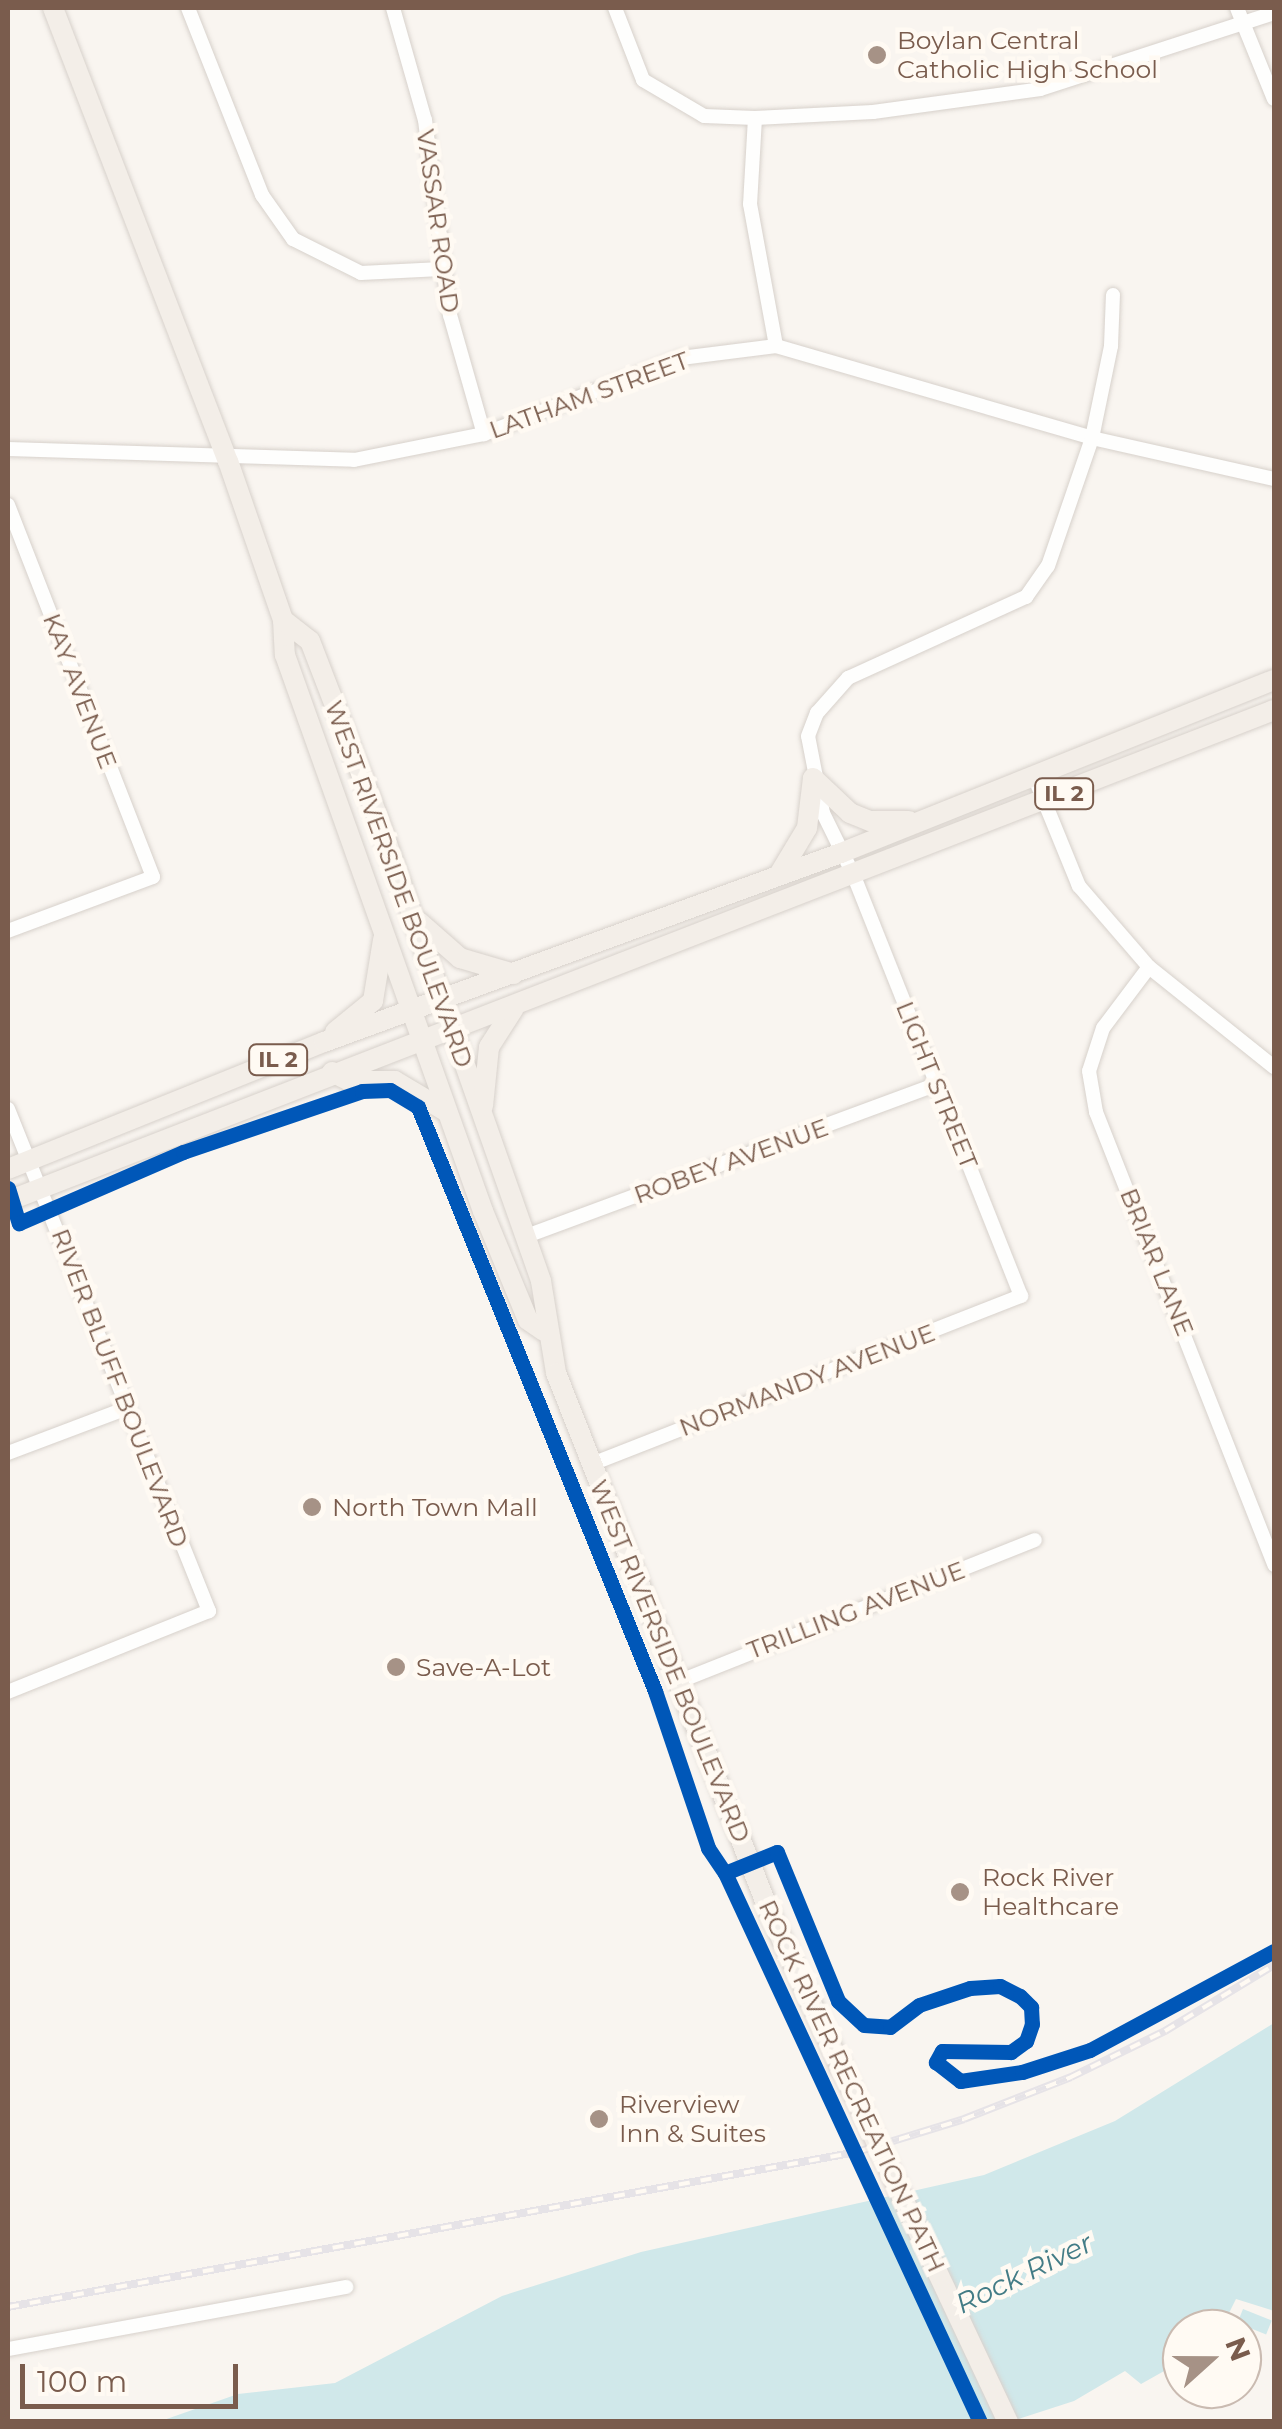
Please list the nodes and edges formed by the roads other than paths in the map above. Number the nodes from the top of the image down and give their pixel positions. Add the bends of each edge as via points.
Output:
1 (53, 8) edge
2 (188, 8) edge
3 (393, 8) edge
4 (614, 8) edge
5 (1237, 8) edge
6 (1274, 13) edge
7 (1244, 25) junction
8 (1274, 99) edge
9 (755, 118) junction
10 (441, 269) junction
11 (1112, 295) dead end
12 (776, 346) junction
13 (484, 434) junction
14 (1092, 438) junction
15 (8, 450) edge
16 (228, 461) junction
17 (1274, 479) edge
18 (8, 505) edge
19 (283, 620) junction
20 (1274, 680) edge
21 (1274, 710) edge
22 (1034, 776) junction
23 (813, 778) junction
24 (1046, 801) junction
25 (920, 821) junction
26 (842, 852) junction
27 (780, 874) junction
28 (853, 874) junction
29 (414, 918) junction
30 (8, 931) edge
31 (384, 933) junction
32 (1150, 967) junction
33 (516, 974) junction
34 (442, 998) junction
35 (515, 1007) junction
36 (411, 1009) junction
37 (452, 1030) junction
38 (422, 1040) junction
39 (324, 1042) junction
40 (1274, 1067) edge
41 (332, 1072) junction
42 (937, 1084) junction
43 (8, 1109) edge
44 (448, 1112) junction
45 (482, 1123) junction
46 (28, 1161) junction
47 (8, 1169) edge
48 (40, 1188) junction
49 (8, 1201) edge
50 (524, 1237) junction
51 (1021, 1296) joint
52 (544, 1331) junction
53 (127, 1408) junction
54 (8, 1453) edge
55 (592, 1464) junction
56 (1035, 1540) dead end
57 (1274, 1565) edge
58 (678, 1682) junction
59 (8, 1692) edge
60 (346, 2287) dead end
61 (8, 2348) edge
62 (1008, 2422) edge

1 - 16 main road, WEST RIVERSIDE BOULEVARD
2 - 10 street via 262,195 293,239 361,274
3 - 10 street, VASSAR ROAD via 425,120
4 - 9 street via 643,80 704,116
5 - 7 street
6 - 7 street
7 - 8 street
7 - 9 street via 1040,89 873,112
9 - 12 street via 750,204
10 - 13 street, VASSAR ROAD
11 - 14 street, LIGHT STREET via 1111,346
12 - 13 street, LATHAM STREET via 680,358
12 - 14 street, LATHAM STREET
13 - 16 street, LATHAM STREET via 354,460
14 - 17 street, LATHAM STREET
14 - 23 street, LIGHT STREET via 1048,566 1026,597 848,678 811,725
15 - 16 street, LATHAM STREET
16 - 19 main road, WEST RIVERSIDE BOULEVARD
18 - 30 street, KAY AVENUE via 152,877
19 - 29 main road, WEST RIVERSIDE BOULEVARD via 310,641
19 - 31 main road, WEST RIVERSIDE BOULEVARD via 286,654
20 - 22 main road, IL 2
21 - 24 main road, IL 2
22 - 24 street
22 - 25 main road, IL 2
23 - 25 main road via 835,803 870,821
23 - 26 street, LIGHT STREET
23 - 27 main road via 806,828
24 - 28 main road, IL 2
24 - 32 street via 1079,886
25 - 26 main road, IL 2
26 - 27 main road, IL 2
26 - 28 street, LIGHT STREET
27 - 33 main road, IL 2
28 - 35 main road, IL 2
28 - 42 street, LIGHT STREET
29 - 33 main road via 460,958
29 - 34 main road, WEST RIVERSIDE BOULEVARD
31 - 36 main road, WEST RIVERSIDE BOULEVARD
31 - 39 main road via 373,1001
32 - 40 street
32 - 57 street, BRIAR LANE via 1103,1028 1089,1071 1096,1112
33 - 34 main road, IL 2
34 - 36 main road, IL 2
34 - 37 main road, WEST RIVERSIDE BOULEVARD
35 - 37 main road, IL 2
35 - 45 main road via 489,1047
36 - 38 main road, WEST RIVERSIDE BOULEVARD
36 - 39 main road, IL 2
37 - 38 main road, IL 2
37 - 45 main road, WEST RIVERSIDE BOULEVARD
38 - 41 main road, IL 2
38 - 44 main road, WEST RIVERSIDE BOULEVARD
39 - 46 main road, IL 2
41 - 44 main road via 350,1080 395,1081
41 - 48 main road, IL 2
42 - 50 street, ROBEY AVENUE
42 - 51 street, LIGHT STREET
43 - 46 street, RIVER BLUFF BOULEVARD
44 - 52 main road, WEST RIVERSIDE BOULEVARD via 528,1320
45 - 50 main road, WEST RIVERSIDE BOULEVARD
46 - 47 main road, IL 2
46 - 48 street, RIVER BLUFF BOULEVARD
48 - 49 main road, IL 2
48 - 53 street, RIVER BLUFF BOULEVARD
50 - 52 main road, WEST RIVERSIDE BOULEVARD via 550,1314
51 - 55 street, NORMANDY AVENUE
52 - 55 main road, WEST RIVERSIDE BOULEVARD
53 - 54 street
53 - 59 street, RIVER BLUFF BOULEVARD via 209,1612
55 - 58 main road, WEST RIVERSIDE BOULEVARD
56 - 58 street, TRILLING AVENUE
58 - 62 main road, WEST RIVERSIDE BOULEVARD, bridge via 771,1916
60 - 61 street

